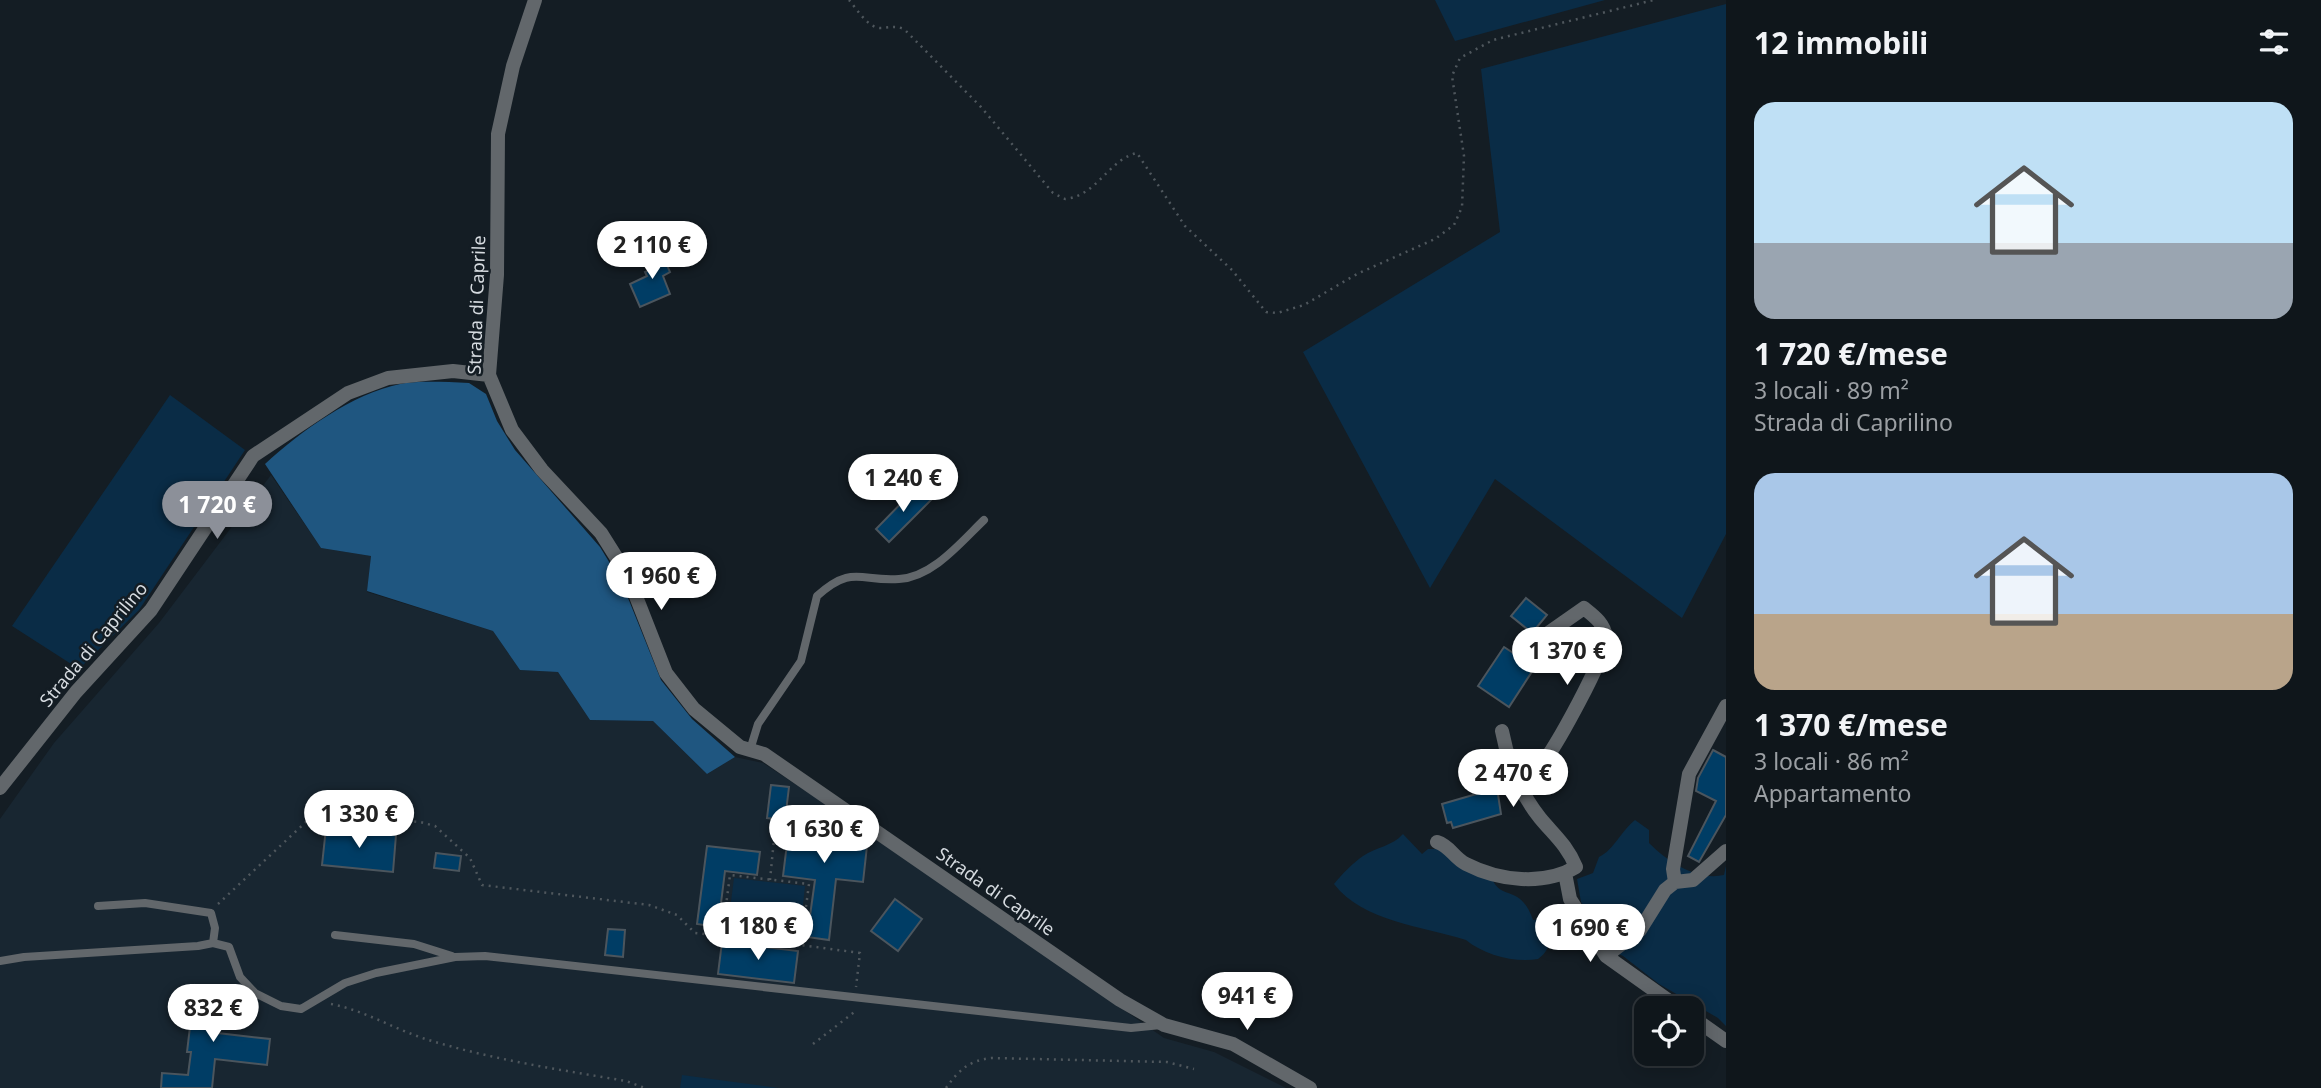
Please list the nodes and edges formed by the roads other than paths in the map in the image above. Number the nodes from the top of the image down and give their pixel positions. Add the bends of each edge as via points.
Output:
1 (535, 0) edge
2 (489, 375) junction
3 (984, 520) dead end
4 (1545, 636) dead end
5 (1726, 706) edge
6 (1502, 731) dead end
7 (750, 750) junction
8 (1518, 780) junction
9 (0, 788) edge
10 (1437, 842) dead end
11 (1726, 851) edge
12 (1565, 873) junction
13 (1675, 882) junction
14 (97, 906) dead end
15 (335, 935) dead end
16 (213, 943) junction
17 (1606, 956) junction
18 (455, 957) junction
19 (0, 961) edge
20 (1662, 996) edge
21 (1164, 1025) junction
22 (1704, 1025) edge
23 (1726, 1041) edge
24 (1310, 1088) edge

1 - 2 street, Strada di Caprile via 513,66 498,134 497,275
2 - 7 street, Strada di Caprile via 512,430 601,533 628,576 666,674 694,709
2 - 9 street, Strada di Caprilino via 453,372 388,378 348,393 253,456 151,610 76,692
3 - 7 lane via 924,572 900,580 846,576 817,596 801,661 758,724
4 - 8 street via 1584,608 1604,628 1605,648 1542,764
5 - 13 street via 1689,774 1673,869
6 - 8 street
7 - 21 street, Strada di Caprile via 764,754 1120,1000
8 - 12 street via 1540,818 1572,857 1576,867
10 - 12 street via 1468,865 1499,875 1541,879
11 - 13 street via 1693,880
12 - 17 street via 1570,899
13 - 17 street via 1640,930
14 - 16 lane via 145,903 211,913
15 - 18 lane via 414,944
16 - 18 lane via 229,947 240,977 255,993 281,1006 301,1009 345,983
16 - 19 lane
17 - 20 street
18 - 21 lane via 485,956 1131,1028
21 - 24 street, Strada di Caprile via 1233,1044
22 - 23 street

